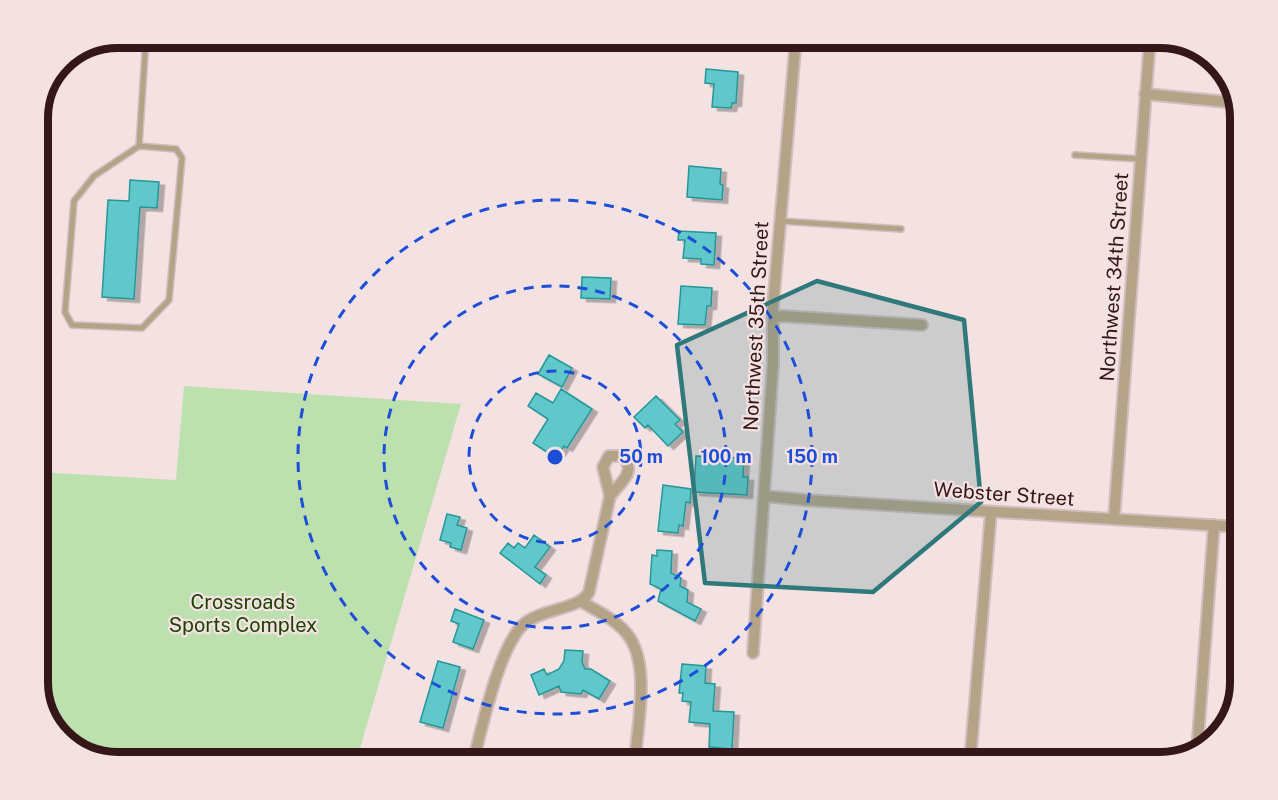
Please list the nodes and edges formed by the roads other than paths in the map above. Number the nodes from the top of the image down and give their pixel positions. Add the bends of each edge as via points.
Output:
1 (145, 48) edge
2 (795, 48) edge
3 (1149, 48) edge
4 (1145, 94) junction
5 (1228, 103) edge
6 (139, 146) junction
7 (1075, 155) dead end
8 (1141, 159) junction
9 (780, 221) junction
10 (901, 229) dead end
11 (774, 318) junction
12 (922, 325) dead end
13 (610, 496) dead end
14 (765, 496) junction
15 (991, 512) junction
16 (1113, 519) junction
17 (1214, 525) junction
18 (1230, 526) edge
19 (582, 602) junction
20 (753, 653) dead end
21 (1198, 741) edge
22 (475, 752) edge
23 (636, 752) edge
24 (971, 752) edge

1 - 6 lane
2 - 9 street, Northwest 35th Street
3 - 4 street, Northwest 34th Street
4 - 5 street
4 - 8 street, Northwest 34th Street
6 - 6 lane via 94,176 74,201 65,312 72,325 142,328 169,300 182,158 176,149
7 - 8 lane
8 - 16 street, Northwest 34th Street
9 - 10 lane
9 - 11 street, Northwest 35th Street
11 - 12 street
11 - 14 street, Northwest 35th Street
13 - 19 street via 589,592
14 - 15 street, Webster Street
14 - 20 street, Northwest 35th Street
15 - 16 street, Webster Street
15 - 24 street
16 - 17 street, Webster Street
17 - 18 street, Webster Street
17 - 21 street
19 - 22 street via 534,617 511,639
19 - 23 street via 612,620 636,650 640,676

